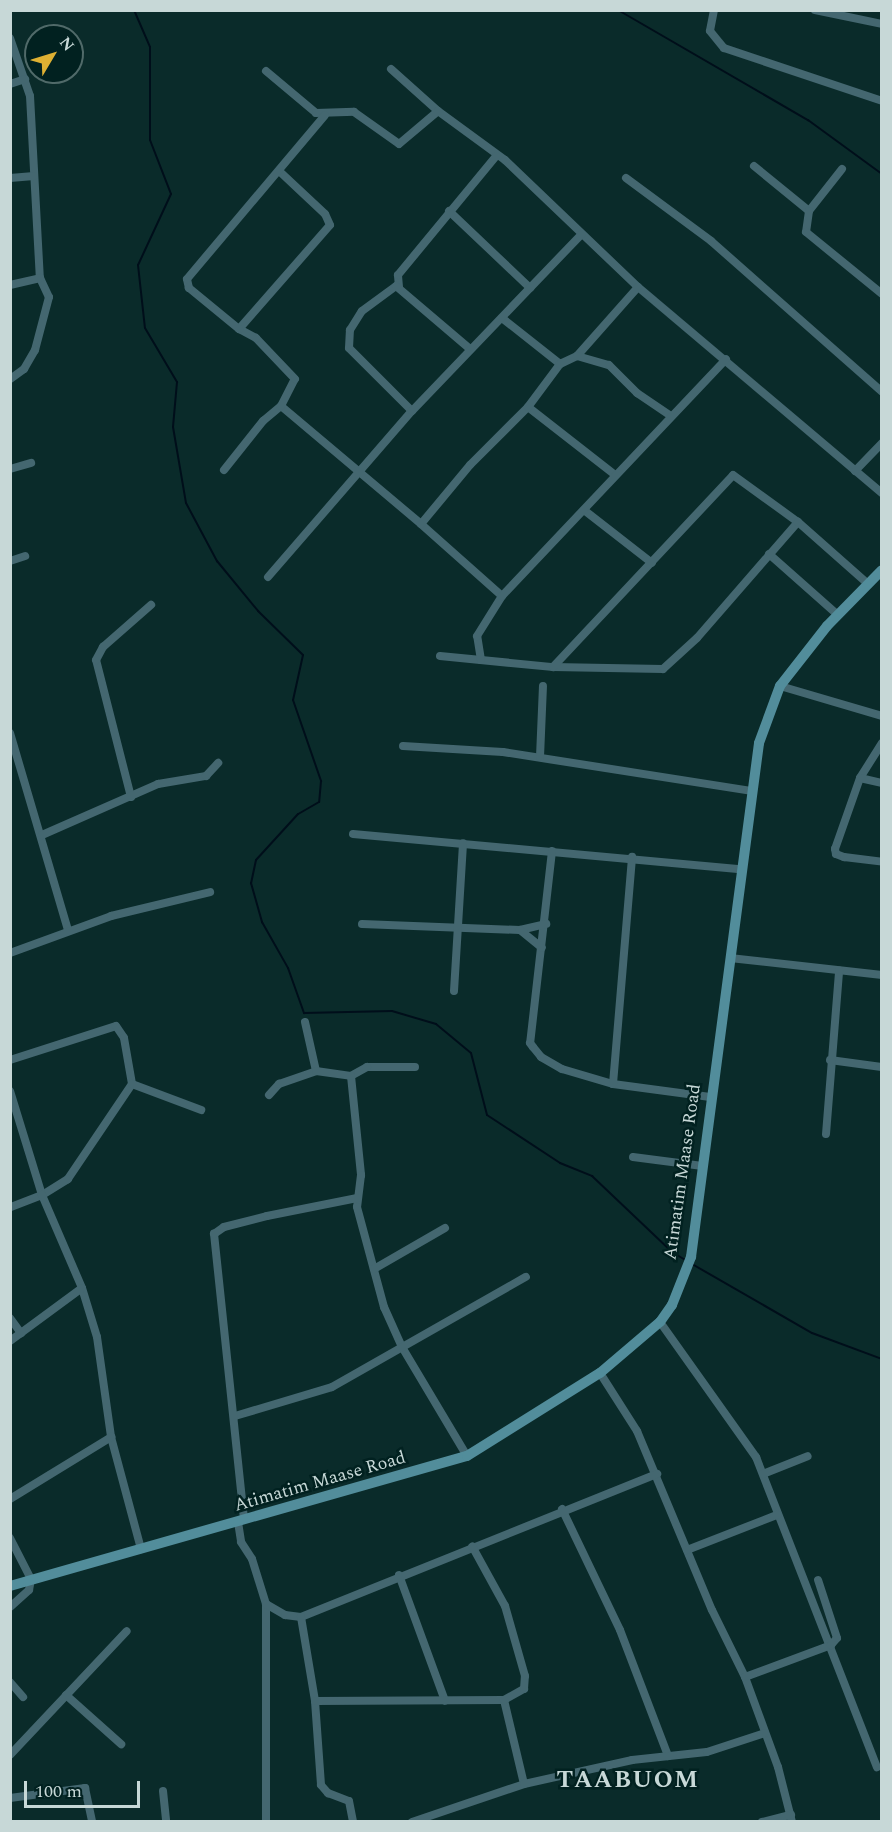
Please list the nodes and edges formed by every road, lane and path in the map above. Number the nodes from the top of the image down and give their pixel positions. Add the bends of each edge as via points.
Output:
1 (714, 10) edge
2 (815, 10) edge
3 (882, 24) edge
4 (10, 38) edge
5 (391, 69) dead end
6 (266, 71) dead end
7 (24, 76) edge
8 (26, 84) edge
9 (882, 101) edge
10 (438, 111) junction
11 (325, 115) junction
12 (496, 156) junction
13 (754, 166) dead end
14 (842, 169) dead end
15 (279, 171) junction
16 (34, 176) junction
17 (10, 178) edge
18 (626, 178) dead end
19 (809, 211) junction
20 (449, 212) junction
21 (582, 234) junction
22 (40, 278) junction
23 (10, 285) edge
24 (638, 287) junction
25 (399, 288) junction
26 (530, 288) junction
27 (882, 294) edge
28 (502, 318) junction
29 (239, 329) junction
30 (470, 349) junction
31 (577, 356) junction
32 (726, 359) junction
33 (560, 364) junction
34 (10, 379) edge
35 (882, 392) edge
36 (281, 406) junction
37 (528, 407) junction
38 (412, 411) junction
39 (671, 416) junction
40 (882, 443) edge
41 (31, 464) dead end
42 (10, 469) edge
43 (224, 471) dead end
44 (855, 471) junction
45 (360, 472) junction
46 (615, 475) junction
47 (882, 493) edge
48 (584, 510) junction
49 (798, 522) junction
50 (421, 524) junction
51 (769, 554) junction
52 (25, 556) dead end
53 (10, 561) edge
54 (652, 563) junction
55 (880, 575) edge
56 (268, 577) dead end
57 (868, 584) junction
58 (502, 596) junction
59 (151, 605) dead end
60 (838, 615) junction
61 (440, 656) dead end
62 (481, 660) junction
63 (553, 667) junction
64 (543, 686) dead end
65 (780, 686) junction
66 (882, 716) edge
67 (10, 733) edge
68 (882, 743) edge
69 (403, 746) dead end
70 (540, 758) junction
71 (218, 763) dead end
72 (860, 778) junction
73 (882, 783) edge
74 (751, 791) junction
75 (130, 797) junction
76 (353, 834) dead end
77 (42, 835) junction
78 (463, 843) junction
79 (552, 850) junction
80 (632, 857) junction
81 (882, 862) edge
82 (740, 869) junction
83 (210, 892) dead end
84 (362, 924) dead end
85 (546, 924) junction
86 (457, 927) junction
87 (68, 930) junction
88 (520, 930) junction
89 (542, 948) junction
90 (10, 953) edge
91 (730, 958) junction
92 (839, 971) junction
93 (882, 975) edge
94 (454, 991) dead end
95 (305, 1022) dead end
96 (10, 1060) edge
97 (830, 1060) junction
98 (415, 1067) dead end
99 (882, 1067) edge
100 (316, 1071) junction
101 (351, 1076) junction
102 (132, 1084) junction
103 (613, 1084) junction
104 (10, 1091) edge
105 (269, 1095) dead end
106 (710, 1097) junction
107 (201, 1110) dead end
108 (826, 1134) dead end
109 (633, 1157) dead end
110 (702, 1166) junction
111 (42, 1195) junction
112 (357, 1198) junction
113 (10, 1207) edge
114 (445, 1228) dead end
115 (374, 1269) junction
116 (526, 1278) dead end
117 (82, 1288) junction
118 (10, 1317) edge
119 (660, 1322) junction
120 (21, 1333) junction
121 (10, 1341) edge
122 (402, 1347) junction
123 (600, 1373) junction
124 (235, 1416) junction
125 (111, 1437) junction
126 (467, 1456) junction
127 (808, 1456) dead end
128 (657, 1474) junction
129 (762, 1474) junction
130 (10, 1498) edge
131 (562, 1509) junction
132 (777, 1515) junction
133 (241, 1520) junction
134 (10, 1538) edge
135 (472, 1546) junction
136 (141, 1549) junction
137 (687, 1550) junction
138 (399, 1575) junction
139 (31, 1579) junction
140 (818, 1580) dead end
141 (10, 1586) edge
142 (266, 1604) junction
143 (10, 1607) edge
144 (301, 1617) junction
145 (127, 1631) dead end
146 (831, 1645) junction
147 (745, 1677) junction
148 (10, 1682) edge
149 (66, 1695) junction
150 (23, 1697) dead end
151 (504, 1700) junction
152 (315, 1701) junction
153 (445, 1701) junction
154 (765, 1733) junction
155 (121, 1744) dead end
156 (10, 1755) edge
157 (668, 1756) junction
158 (877, 1767) dead end
159 (524, 1784) junction
160 (163, 1791) dead end
161 (10, 1798) edge
162 (791, 1818) edge
163 (92, 1821) edge
164 (166, 1821) edge
165 (266, 1821) edge
166 (352, 1821) edge
167 (412, 1821) edge
168 (762, 1821) edge

1 - 9 street via 710,31 724,48
2 - 3 street
4 - 7 street
5 - 10 street
6 - 11 street via 309,108
8 - 16 street via 32,116
10 - 11 street via 399,144 354,112
10 - 12 street
11 - 15 street
12 - 20 street
12 - 21 street
13 - 19 street
14 - 19 street
15 - 29 street via 325,214 330,225
15 - 29 street via 187,279 189,288
16 - 17 street
16 - 22 street
18 - 35 street via 711,241
19 - 27 street via 806,232
20 - 25 street via 398,275
20 - 26 street
21 - 24 street
21 - 26 street
22 - 23 street
22 - 34 street via 49,297 44,320 24,369
24 - 31 street
24 - 32 street
25 - 30 street
25 - 38 street via 390,287 362,311 350,330 349,343 354,355
26 - 28 street
28 - 30 street
28 - 33 street
29 - 36 street via 256,338 295,379
30 - 38 street
31 - 33 street
31 - 39 street via 609,365 637,393
32 - 39 street
32 - 44 street
33 - 37 street
36 - 43 street via 263,421
36 - 45 street
37 - 46 street
37 - 50 street via 470,465
38 - 45 street
39 - 46 street
40 - 44 street
41 - 42 street
44 - 47 street
45 - 50 street
45 - 56 street
46 - 48 street
48 - 54 street
48 - 58 street
49 - 51 street
49 - 54 street via 733,475
49 - 57 street
50 - 58 street
51 - 60 street
51 - 63 street via 696,638 663,669
52 - 53 street
54 - 63 street
55 - 57 main road, Atimatim Maase Road
57 - 60 main road, Atimatim Maase Road
58 - 62 street via 477,636
59 - 75 street via 103,647 96,660
60 - 65 main road, Atimatim Maase Road
61 - 62 street
62 - 63 street
64 - 70 street
65 - 66 street
65 - 74 main road, Atimatim Maase Road via 759,743
67 - 77 street
68 - 72 street
69 - 70 street
70 - 74 street
71 - 75 street via 206,777 158,784
72 - 73 street
72 - 81 street via 836,854
74 - 82 main road, Atimatim Maase Road
75 - 77 street
76 - 78 street
77 - 87 street
78 - 79 street
78 - 86 street
79 - 80 street
79 - 85 street
80 - 82 street
80 - 103 street
82 - 91 main road, Atimatim Maase Road
83 - 87 street
84 - 86 street
85 - 88 street
85 - 89 street
86 - 88 street
86 - 94 street
87 - 90 street
88 - 89 street
89 - 103 street via 530,1043 541,1057 562,1069
91 - 92 street
91 - 106 main road, Atimatim Maase Road
92 - 93 street
92 - 97 street
95 - 100 street
96 - 102 street via 116,1026 124,1038
97 - 99 street
97 - 108 street
98 - 101 street via 367,1067
100 - 101 street
100 - 105 street via 279,1084
101 - 112 street via 361,1175
102 - 107 street
102 - 111 street via 77,1169 63,1184
103 - 106 street
104 - 111 street
106 - 110 main road, Atimatim Maase Road
109 - 110 street
110 - 119 main road, Atimatim Maase Road via 691,1257 684,1281
111 - 113 street
111 - 117 street
112 - 115 street
112 - 124 street via 216,1230 214,1246
114 - 115 street
115 - 122 street
116 - 122 street
117 - 120 street
117 - 125 street via 97,1337
118 - 120 street
119 - 123 main road, Atimatim Maase Road
119 - 129 street via 732,1428 752,1449
120 - 121 street
122 - 124 street via 332,1387
122 - 126 street
123 - 126 main road, Atimatim Maase Road
123 - 128 street via 637,1431
124 - 133 street
125 - 130 street
125 - 136 street
126 - 133 main road, Atimatim Maase Road
127 - 129 street
128 - 131 street
128 - 137 street
129 - 132 street
131 - 135 street
131 - 157 street via 620,1630
132 - 137 street
132 - 146 street
133 - 136 main road, Atimatim Maase Road
133 - 142 street via 241,1542 252,1559
134 - 139 street
135 - 138 street
135 - 151 street via 505,1606 525,1677 524,1689
136 - 139 main road, Atimatim Maase Road
137 - 147 street
138 - 144 street
138 - 153 street
139 - 141 main road, Atimatim Maase Road
139 - 143 street via 29,1590
140 - 146 street via 838,1634
142 - 144 street via 285,1615
142 - 165 street
144 - 152 street
145 - 149 street
146 - 147 street
146 - 158 street
147 - 154 street
148 - 150 street
149 - 155 street
149 - 156 street
151 - 153 street
151 - 159 street
152 - 153 street
152 - 166 street via 321,1785 328,1793 349,1801
154 - 157 street via 707,1752
154 - 162 street
157 - 159 street
159 - 167 street
160 - 164 street
161 - 163 street via 85,1788
162 - 168 street

